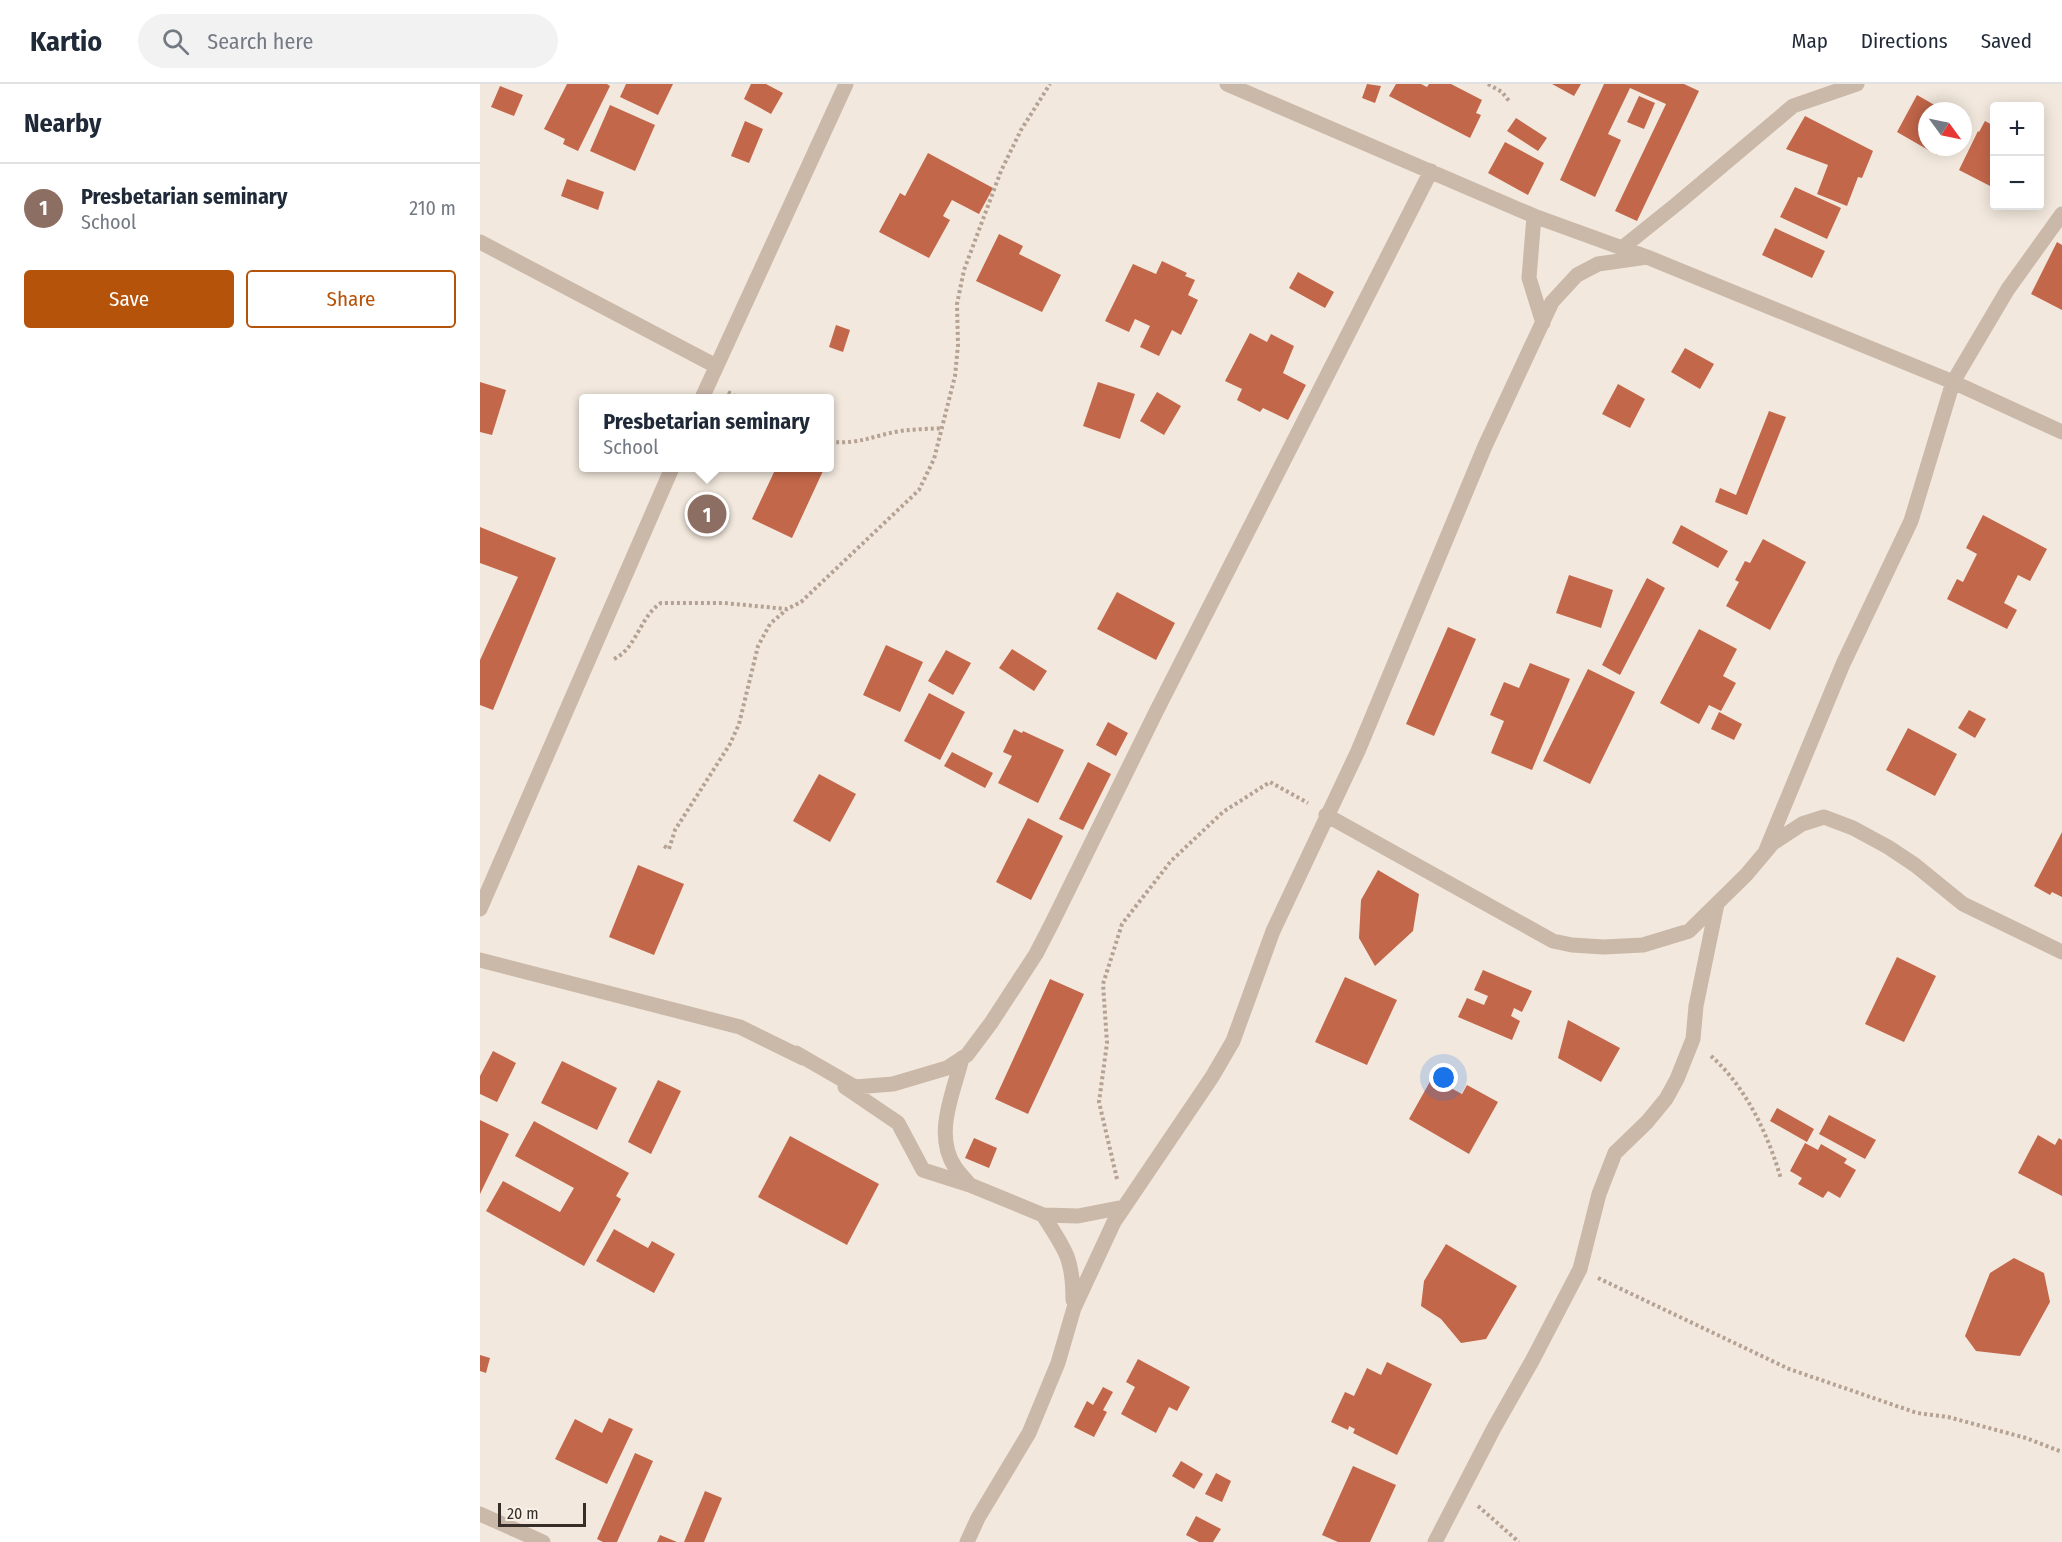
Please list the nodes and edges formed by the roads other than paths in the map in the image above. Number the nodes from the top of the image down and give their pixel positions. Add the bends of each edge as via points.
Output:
1 (846, 84) edge
2 (1227, 84) edge
3 (1857, 84) edge
4 (1257, 90) edge
5 (1431, 171) junction
6 (2062, 214) edge
7 (1534, 216) junction
8 (480, 242) edge
9 (1622, 248) junction
10 (1647, 257) junction
11 (1543, 323) junction
12 (716, 366) junction
13 (1953, 382) junction
14 (704, 394) edge
15 (2062, 432) edge
16 (670, 472) edge
17 (1326, 815) junction
18 (1764, 855) junction
19 (1717, 904) junction
20 (480, 909) edge
21 (2062, 952) edge
22 (480, 960) edge
23 (796, 1053) junction
24 (962, 1058) junction
25 (970, 1185) junction
26 (1124, 1207) junction
27 (1043, 1215) junction
28 (1074, 1308) junction
29 (480, 1514) edge
30 (543, 1542) edge
31 (967, 1542) edge
32 (1435, 1542) edge

1 - 12 street
2 - 4 street
3 - 9 street via 1793,106
4 - 5 street
5 - 7 street
5 - 24 street via 1036,954 991,1023
6 - 13 street via 2008,290
7 - 9 street
7 - 11 street via 1529,278
8 - 12 street
9 - 10 street
10 - 11 street via 1598,264 1577,275 1552,302
10 - 13 street
11 - 17 street via 1485,446 1358,751
12 - 14 street
13 - 15 street
13 - 18 street via 1911,521 1843,664
16 - 20 street
17 - 19 street via 1553,942 1604,947 1643,945 1689,931
17 - 26 street via 1273,931 1233,1041
18 - 19 street
18 - 21 street via 1773,843 1802,824 1824,817 1888,847 1964,904
19 - 32 street via 1693,1040 1677,1078 1647,1122 1615,1153 1599,1194 1580,1269
22 - 23 street via 740,1027
23 - 24 street via 855,1087 893,1084 947,1068
23 - 25 street via 898,1123 923,1170
24 - 25 street via 948,1110 945,1144 954,1166
25 - 27 street
26 - 27 street via 1078,1216
26 - 28 street
27 - 28 street via 1070,1258
28 - 31 street via 1058,1363 1029,1433
29 - 30 street

